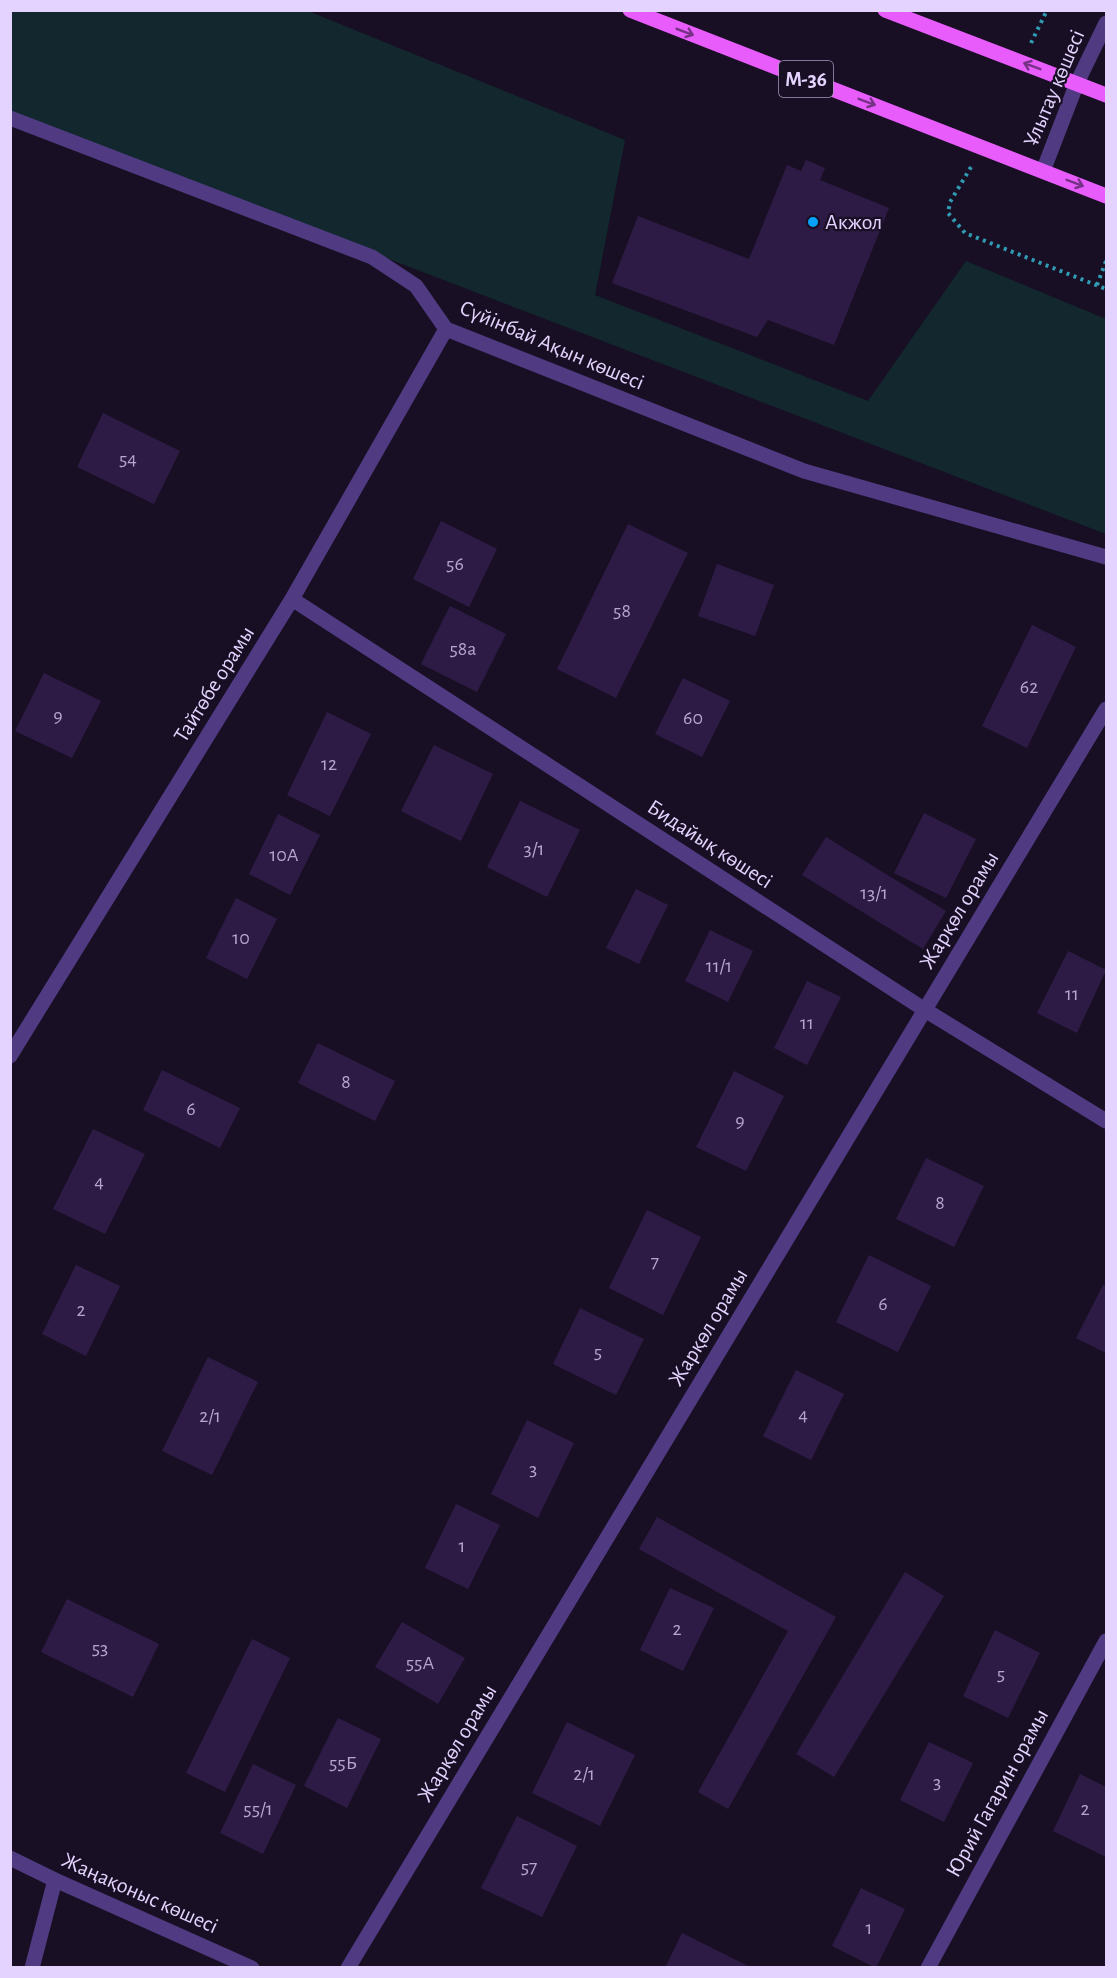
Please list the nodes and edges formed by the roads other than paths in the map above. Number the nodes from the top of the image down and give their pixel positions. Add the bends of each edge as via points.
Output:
1 (630, 10) edge
2 (885, 10) edge
3 (1107, 23) edge
4 (1077, 83) junction
5 (1107, 95) edge
6 (10, 118) edge
7 (1043, 171) junction
8 (1107, 196) edge
9 (446, 329) junction
10 (1107, 557) edge
11 (292, 599) junction
12 (1107, 709) edge
13 (925, 1010) junction
14 (10, 1056) edge
15 (1107, 1121) edge
16 (1107, 1641) edge
17 (10, 1858) edge
18 (55, 1880) junction
19 (32, 1968) edge
20 (252, 1968) edge
21 (348, 1968) edge
22 (928, 1968) edge

1 -> 7 main road, M-36
4 -> 2 main road
3 - 4 street, Ұлытау көшесі
4 - 5 main road
4 - 7 street, Ұлытау көшесі
6 - 9 street, Сүйінбай Ақын көшесі via 372,257 416,286
7 -> 8 main road, M-36
9 - 10 street, Сүйінбай Ақын көшесі via 804,471
9 - 11 street, Тайтөбе орамы
11 - 13 street, Бидайық көшесі
11 - 14 street, Тайтөбе орамы
12 - 13 street, Жарқөл орамы
13 - 15 street, Бидайық көшесі
13 - 21 street, Жарқөл орамы
16 - 22 street, Юрий Гагарин орамы
17 - 18 street, Жаңақоныс көшесі
18 - 19 street
18 - 20 street, Жаңақоныс көшесі

